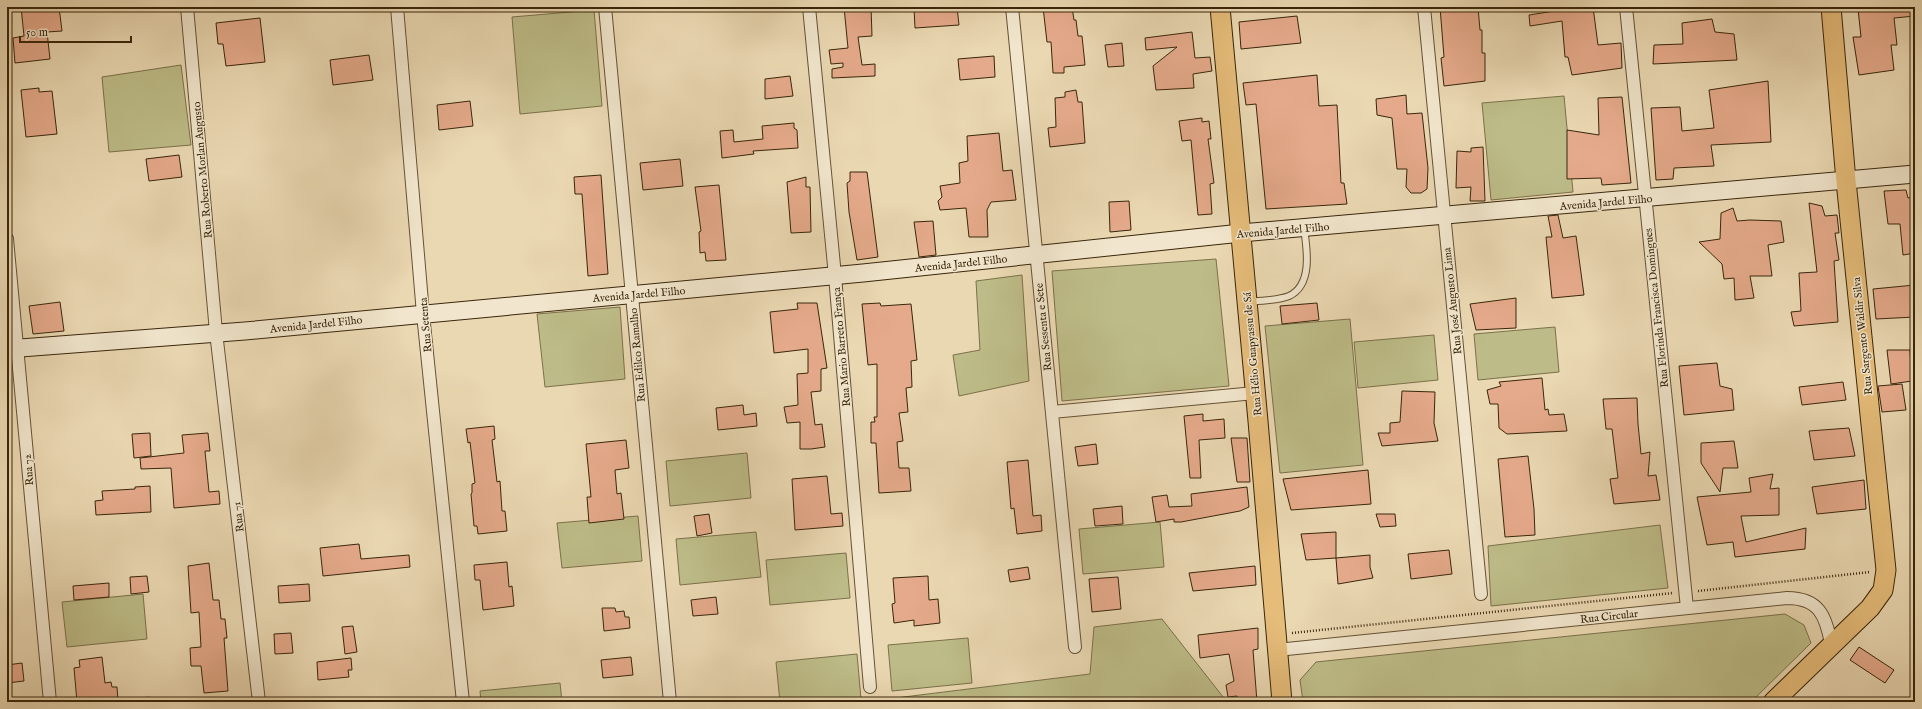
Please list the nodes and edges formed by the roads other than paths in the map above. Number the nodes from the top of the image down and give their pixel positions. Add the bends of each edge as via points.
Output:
1 (187, 7) edge
2 (397, 7) edge
3 (605, 7) edge
4 (809, 7) edge
5 (1012, 7) edge
6 (1220, 7) edge
7 (1424, 7) edge
8 (1626, 7) edge
9 (1830, 7) edge
10 (1915, 174) edge
11 (1846, 180) junction
12 (1645, 198) junction
13 (1444, 216) junction
14 (1304, 228) junction
15 (1242, 233) junction
16 (7, 239) edge
17 (1036, 255) junction
18 (835, 276) junction
19 (632, 295) junction
20 (1248, 302) junction
21 (423, 314) junction
22 (216, 332) junction
23 (12, 348) edge
24 (1255, 393) junction
25 (1052, 412) junction
26 (1481, 594) dead end
27 (1687, 608) junction
28 (1276, 642) junction
29 (1831, 644) junction
30 (1075, 647) dead end
31 (870, 687) dead end
32 (50, 702) edge
33 (259, 702) edge
34 (463, 702) edge
35 (670, 702) edge
36 (1282, 702) edge
37 (1773, 702) edge

1 - 22 street, Rua Roberto Morlan Augusto
2 - 21 street, Rua Setenta
3 - 19 street, Rua Edilco Ramalho
4 - 18 street, Rua Mario Barreto França
5 - 17 street, Rua Sessenta e Sete
6 - 15 main road, Rua Hélio Guapyassu de Sá
7 - 13 street, Rua José Augusto Lima
8 - 12 street, Rua Florinda Francisca Domingues
9 - 11 main road, Rua Sargento Waldir Silva
10 - 11 main road, Avenida Jardel Filho
11 - 12 main road, Avenida Jardel Filho
11 - 29 main road, Rua Sargento Waldir Silva via 1886,570 1883,590 1878,598
12 - 13 main road, Avenida Jardel Filho
12 - 27 street, Rua Florinda Francisca Domingues
13 - 14 main road, Avenida Jardel Filho
13 - 26 street, Rua José Augusto Lima
14 - 15 main road, Avenida Jardel Filho
14 - 20 lane via 1308,260 1306,273 1298,290 1289,296
15 - 17 main road, Avenida Jardel Filho
15 - 20 main road, Rua Hélio Guapyassu de Sá
16 - 23 street, Rua 72
17 - 18 main road, Avenida Jardel Filho
17 - 25 street, Rua Sessenta e Sete
18 - 19 main road, Avenida Jardel Filho
18 - 31 street, Rua Mario Barreto França
19 - 21 main road, Avenida Jardel Filho
19 - 35 street, Rua Edilco Ramalho
20 - 24 main road, Rua Hélio Guapyassu de Sá
21 - 22 main road, Avenida Jardel Filho
21 - 34 street, Rua Setenta
22 - 23 main road, Avenida Jardel Filho
22 - 33 street, Rua 71
23 - 32 street, Rua 72
24 - 25 street
24 - 28 main road, Rua Hélio Guapyassu de Sá
25 - 30 street, Rua Sessenta e Sete
27 - 28 street, Rua Circular
27 - 29 street, Rua Circular via 1782,598 1802,599 1810,602 1821,612 1827,624
28 - 36 main road, Rua Hélio Guapyassu de Sá
29 - 37 main road

